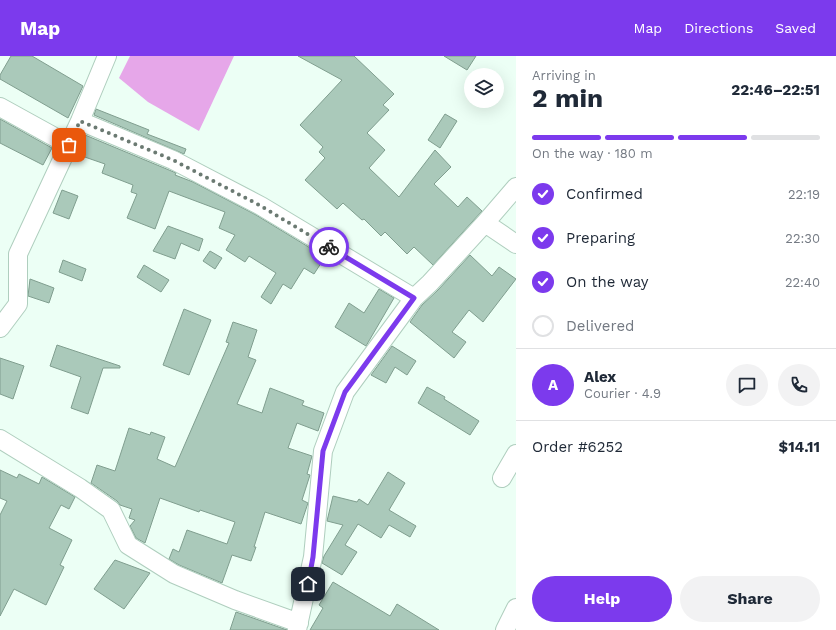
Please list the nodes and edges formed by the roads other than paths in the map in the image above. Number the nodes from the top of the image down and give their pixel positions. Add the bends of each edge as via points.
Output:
1 (107, 56) edge
2 (0, 107) edge
3 (80, 121) junction
4 (69, 145) junction
5 (516, 187) edge
6 (485, 223) junction
7 (516, 244) edge
8 (414, 298) junction
9 (0, 328) edge
10 (0, 439) edge
11 (516, 454) edge
12 (502, 478) dead end
13 (516, 608) edge
14 (298, 626) edge
15 (505, 630) edge

1 - 3 street
2 - 4 street
3 - 4 street
3 - 8 street via 173,160 261,206
4 - 9 street via 18,254 18,304
5 - 6 street
6 - 7 street
6 - 8 street
8 - 14 street via 345,392 323,451 313,557
10 - 14 street via 111,510 128,545 174,574
11 - 12 street
13 - 15 street

